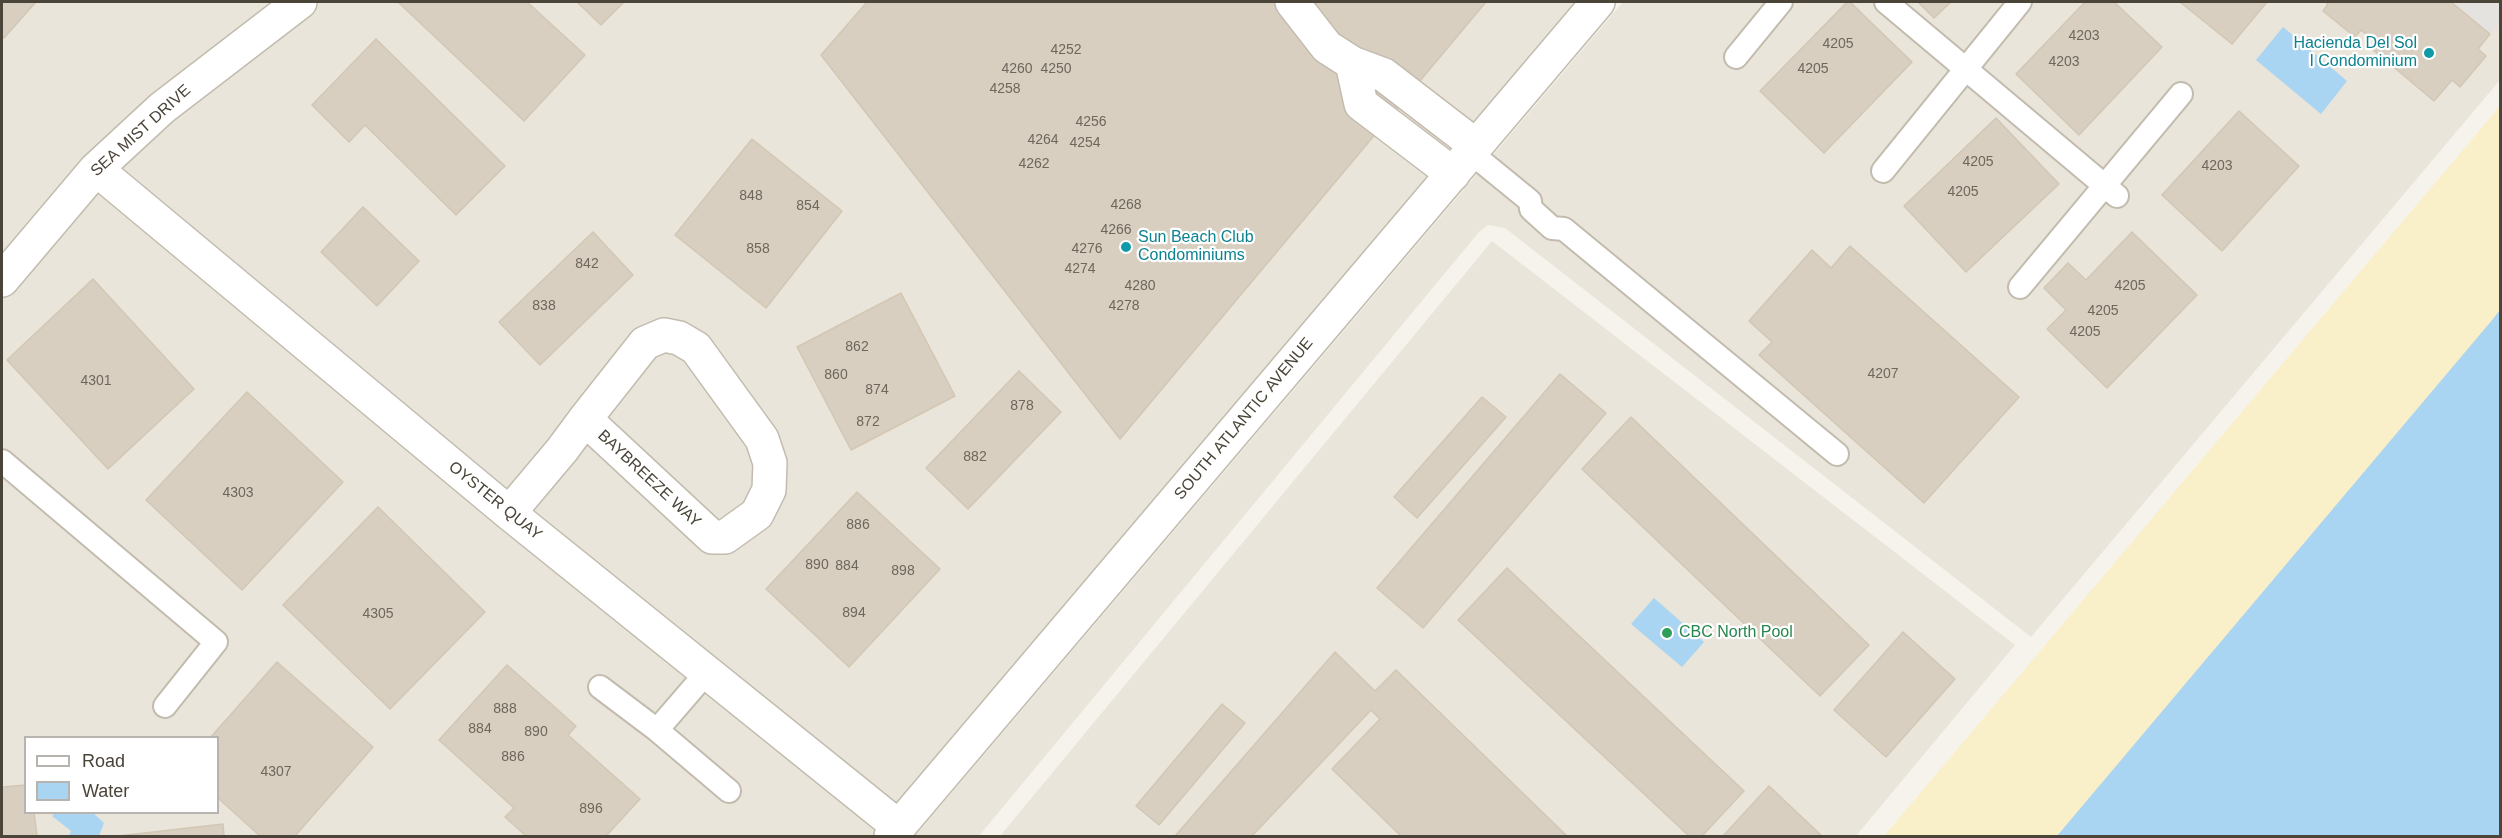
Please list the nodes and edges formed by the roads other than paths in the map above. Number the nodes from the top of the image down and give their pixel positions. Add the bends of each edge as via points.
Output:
1 (300, 2) edge
2 (1292, 2) edge
3 (1598, 2) edge
4 (1781, 2) edge
5 (1886, 2) edge
6 (2020, 2) edge
7 (1736, 57) dead end
8 (1966, 69) junction
9 (2181, 94) dead end
10 (1466, 157) junction
11 (96, 169) junction
12 (1883, 171) dead end
13 (2112, 190) junction
14 (2, 280) edge
15 (2020, 287) dead end
16 (585, 419) junction
17 (1837, 454) dead end
18 (2, 460) edge
19 (509, 513) junction
20 (707, 672) junction
21 (600, 687) dead end
22 (165, 706) dead end
23 (657, 730) junction
24 (729, 791) dead end
25 (894, 834) edge

1 - 11 street, SEA MIST DRIVE via 162,108
2 - 10 street via 1327,47 1352,63 1384,75
3 - 10 street, SOUTH ATLANTIC AVENUE
4 - 7 lane
5 - 8 lane
6 - 8 lane
8 - 12 lane
8 - 13 lane
9 - 13 lane
10 - 17 lane via 1530,201 1541,199 1561,216 1564,229
10 - 25 street, SOUTH ATLANTIC AVENUE
11 - 14 street, SEA MIST DRIVE
11 - 19 street, OYSTER QUAY
13 - 15 lane
16 - 16 street, BAYBREEZE WAY via 645,343 664,335 679,338 696,348 762,439 770,463 769,490 757,514 725,537 712,537
16 - 19 street, BAYBREEZE WAY
18 - 22 lane via 216,642
19 - 20 street, OYSTER QUAY
20 - 23 lane
20 - 25 street, OYSTER QUAY
21 - 23 lane
23 - 24 lane

